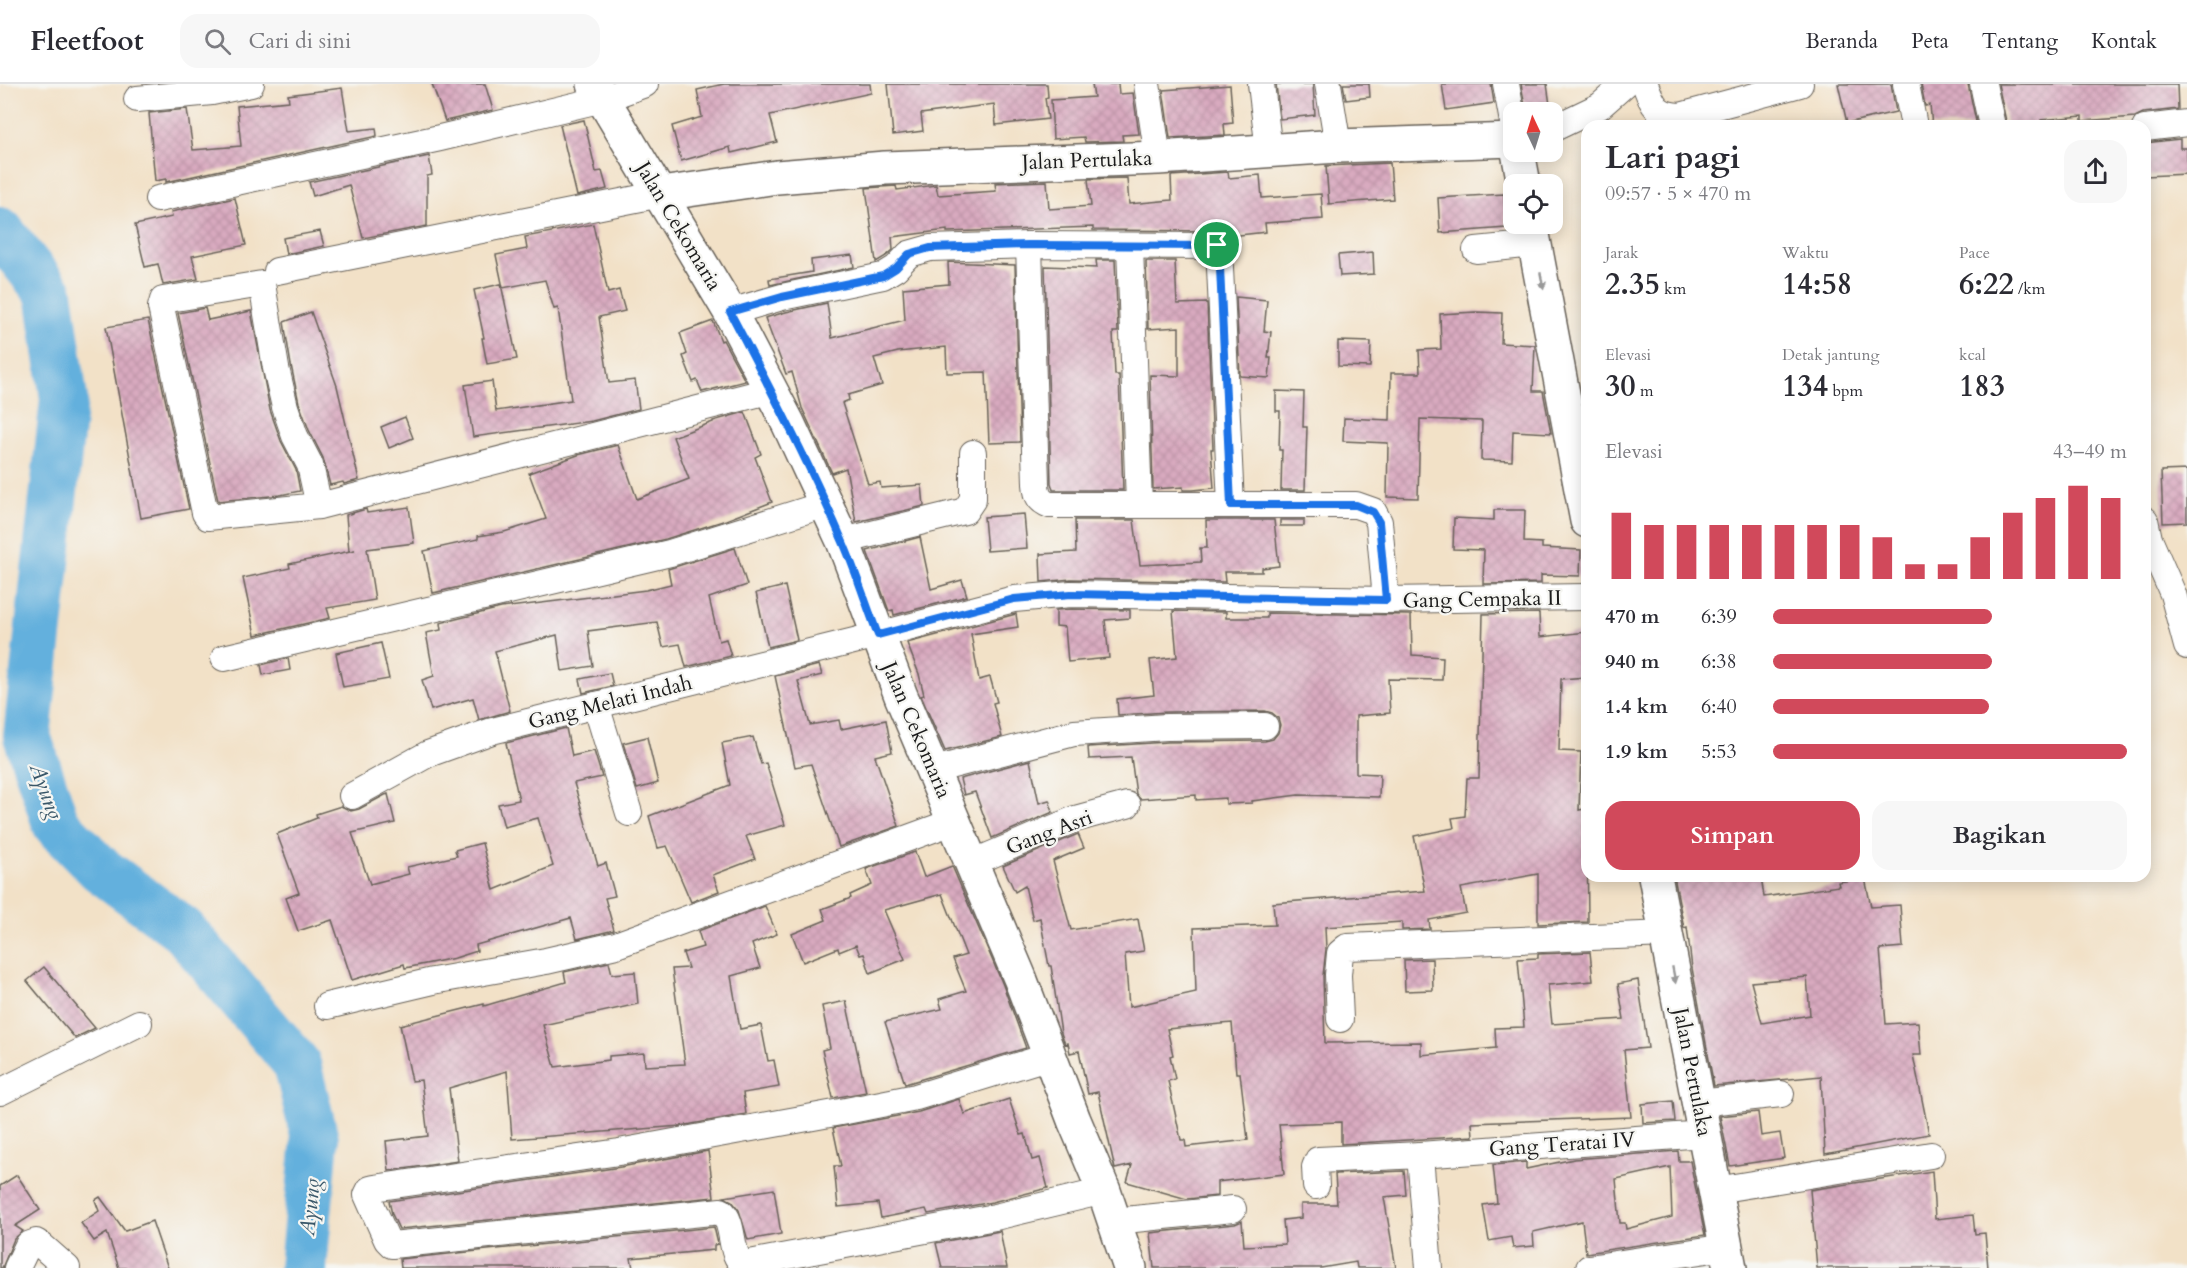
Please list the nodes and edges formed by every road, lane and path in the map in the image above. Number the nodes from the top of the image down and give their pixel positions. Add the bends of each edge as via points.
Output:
1 (251, 84) edge
2 (645, 84) edge
3 (1147, 84) edge
4 (1261, 84) edge
5 (1328, 84) edge
6 (1506, 84) edge
7 (1624, 84) edge
8 (1645, 84) edge
9 (1800, 84) edge
10 (1906, 84) edge
11 (1983, 84) edge
12 (599, 92) edge
13 (137, 99) dead end
14 (1509, 102) edge
15 (1913, 120) edge
16 (1991, 120) edge
17 (2187, 123) edge
18 (1563, 124) edge
19 (2151, 127) edge
20 (1503, 140) edge
21 (1338, 146) junction
22 (1269, 151) junction
23 (1158, 158) junction
24 (661, 194) junction
25 (158, 199) dead end
26 (1533, 234) edge
27 (1029, 245) junction
28 (1130, 246) junction
29 (1476, 250) dead end
30 (277, 271) dead end
31 (730, 312) junction
32 (772, 390) junction
33 (1580, 451) edge
34 (973, 453) dead end
35 (826, 504) junction
36 (1139, 505) junction
37 (1231, 505) junction
38 (319, 506) junction
39 (843, 542) junction
40 (2151, 544) edge
41 (1581, 597) edge
42 (1386, 600) junction
43 (878, 635) junction
44 (2187, 646) edge
45 (224, 658) dead end
46 (596, 705) junction
47 (1265, 726) dead end
48 (934, 770) junction
49 (352, 796) dead end
50 (1127, 805) dead end
51 (628, 813) dead end
52 (955, 821) junction
53 (972, 863) junction
54 (1656, 882) edge
55 (1666, 934) junction
56 (327, 1006) dead end
57 (1340, 1019) dead end
58 (139, 1023) dead end
59 (1050, 1056) junction
60 (0, 1092) edge
61 (1781, 1094) dead end
62 (1702, 1118) junction
63 (1420, 1155) junction
64 (1931, 1155) dead end
65 (1316, 1186) dead end
66 (1716, 1190) junction
67 (1110, 1206) junction
68 (1233, 1209) dead end
69 (1728, 1257) edge
70 (17, 1268) edge
71 (67, 1268) edge
72 (1130, 1268) edge
73 (1429, 1268) edge
74 (1589, 1268) edge

1 - 13 street
2 - 12 street
3 - 23 street
4 - 22 street
5 - 21 street
6 - 14 street
7 - 18 street via 1600,106
8 - 9 street via 1652,103 1668,116
10 - 15 street
11 - 16 street
12 - 24 street, Jalan Cekomaria
12 - 25 street via 440,138
17 - 19 street
20 - 21 street, Jalan Pertulaka
21 - 22 street, Jalan Pertulaka
22 - 23 street, Jalan Pertulaka
23 - 24 street, Jalan Pertulaka via 885,168 777,177
24 - 30 street
24 - 31 street, Jalan Cekomaria
26 - 29 street
26 -> 33 street
27 - 28 street
27 - 31 street via 930,248 909,254 883,276
27 - 36 street via 1036,495 1050,505
28 - 36 street
28 - 37 street via 1219,246
31 - 32 street, Jalan Cekomaria
32 - 35 street, Jalan Cekomaria
32 - 38 street
34 - 39 street via 973,499 965,512
35 - 39 street, Jalan Cekomaria
35 - 45 street via 670,553
36 - 37 street
37 - 42 street via 1356,505 1373,512 1379,522
38 - 38 street via 207,516 161,307 163,300 262,284 285,407 310,465
39 - 43 street, Jalan Cekomaria
40 - 44 street via 2173,594
41 - 42 street, Gang Cempaka II
42 - 43 street, Gang Cempaka II via 1071,594 1014,599
43 - 46 street, Gang Melati Indah
43 - 48 street, Jalan Cekomaria
46 - 49 street, Gang Melati Indah via 492,731 428,754
46 - 51 street
47 - 48 street via 1074,733
48 - 52 street, Jalan Cekomaria
50 - 53 street, Gang Asri via 1075,819
52 - 53 street, Jalan Cekomaria
52 - 56 street via 616,945
53 - 59 street, Jalan Cekomaria
54 - 55 street, Jalan Pertulaka
55 - 57 street via 1347,947 1340,953
55 -> 62 street, Jalan Pertulaka
58 - 60 street
59 - 67 street, Jalan Cekomaria
59 - 67 street via 904,1099 619,1152 375,1188 367,1195 392,1245 721,1211 728,1219 738,1259 744,1264 995,1217
61 - 62 street, Gang Teratai IV
62 - 63 street, Gang Teratai IV
62 - 66 street, Jalan Pertulaka
63 - 65 street, Gang Teratai IV via 1318,1160
63 - 73 street
64 - 66 street
66 - 69 street, Jalan Pertulaka
67 - 68 street
67 - 72 street, Jalan Cekomaria
69 - 74 street
70 - 71 street via 28,1245 36,1242

